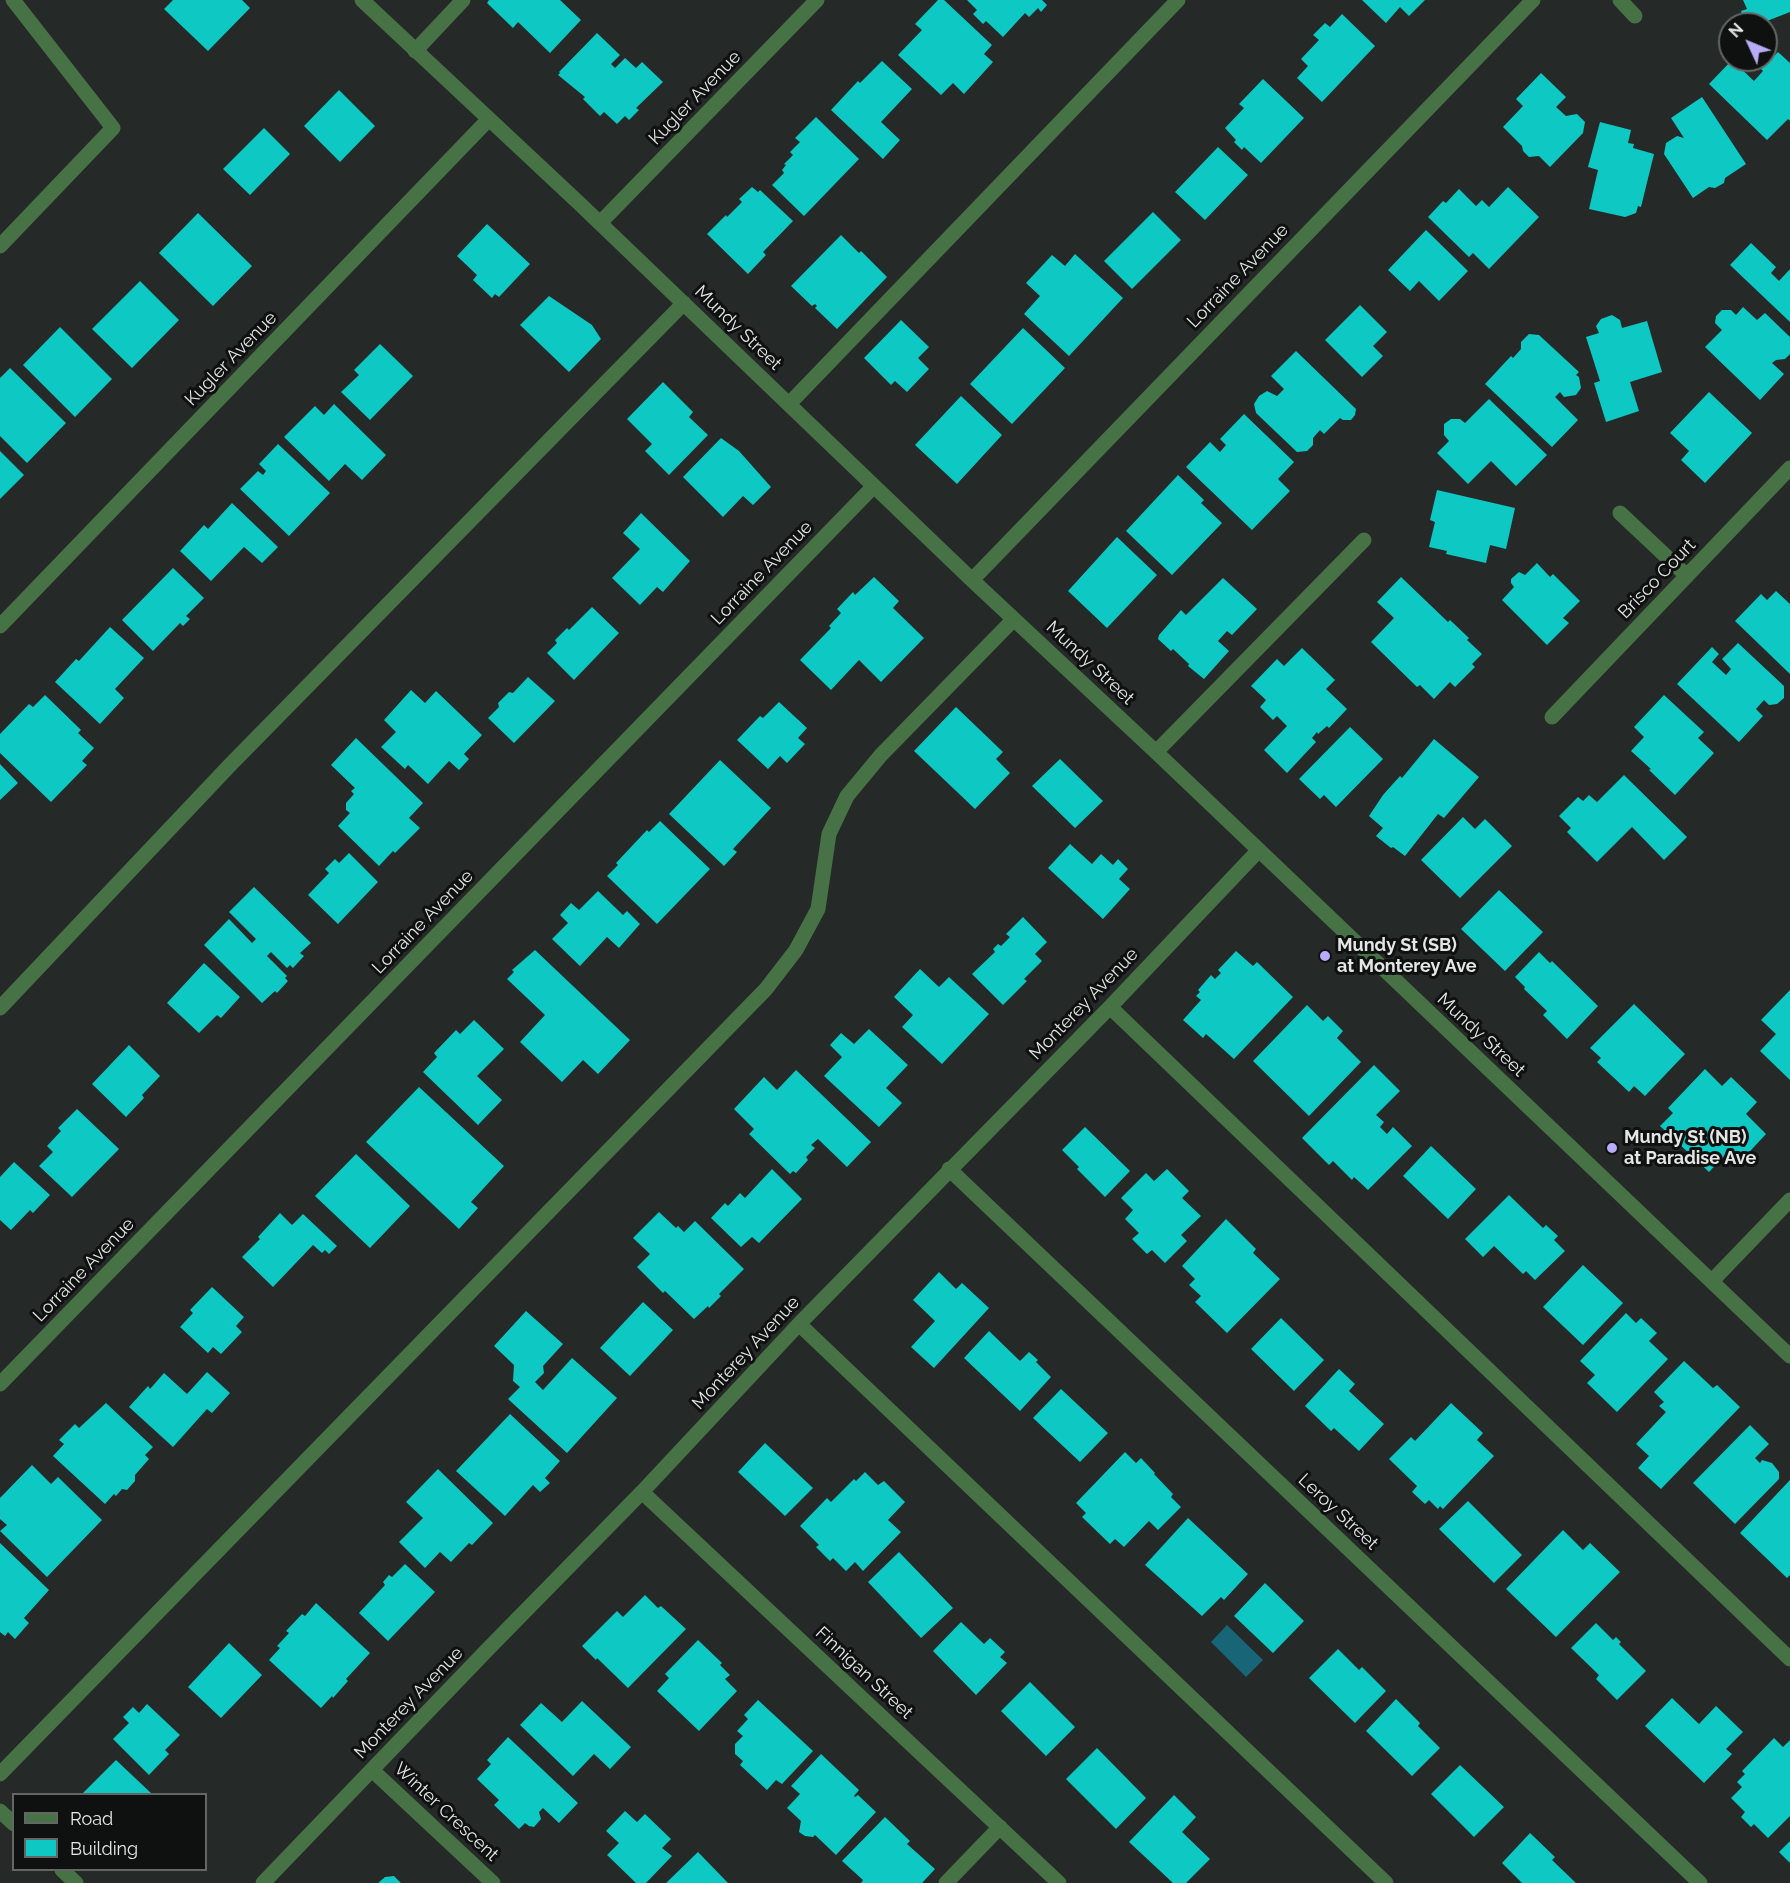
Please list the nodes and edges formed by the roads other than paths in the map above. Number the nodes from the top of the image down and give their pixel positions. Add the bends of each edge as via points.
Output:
1 (13, 0) edge
2 (362, 0) edge
3 (463, 0) edge
4 (817, 0) edge
5 (1178, 0) edge
6 (1533, 0) edge
7 (1620, 0) edge
8 (1635, 16) dead end
9 (415, 51) junction
10 (489, 119) junction
11 (600, 223) junction
12 (0, 246) edge
13 (684, 303) junction
14 (789, 404) junction
15 (1790, 468) edge
16 (874, 486) junction
17 (1620, 513) dead end
18 (1364, 540) dead end
19 (1687, 576) junction
20 (972, 580) junction
21 (1014, 619) junction
22 (0, 626) edge
23 (1552, 717) dead end
24 (1156, 753) junction
25 (1258, 851) junction
26 (1110, 1007) junction
27 (0, 1008) edge
28 (949, 1169) junction
29 (1790, 1200) edge
30 (1712, 1281) junction
31 (799, 1324) junction
32 (1790, 1356) edge
33 (0, 1384) edge
34 (642, 1492) junction
35 (1790, 1659) edge
36 (372, 1770) junction
37 (0, 1774) edge
38 (0, 1811) edge
39 (12, 1822) edge
40 (1000, 1827) junction
41 (64, 1871) edge
42 (76, 1883) edge
43 (263, 1883) edge
44 (493, 1883) edge
45 (946, 1883) edge
46 (1059, 1883) edge
47 (1386, 1883) edge
48 (1700, 1883) edge

1 - 12 street via 113,129
2 - 9 street, Mundy Street
3 - 9 street
4 - 11 street, Kugler Avenue
5 - 14 street
6 - 20 street, Lorraine Avenue
7 - 8 street
9 - 10 street, Mundy Street
10 - 11 street, Mundy Street
10 - 22 street, Kugler Avenue
11 - 13 street, Mundy Street
13 - 14 street, Mundy Street
13 - 27 street via 240,756
14 - 16 street, Mundy Street
15 - 19 street, Brisco Court
16 - 20 street, Mundy Street
16 - 33 street, Lorraine Avenue
17 - 19 street
18 - 24 street
19 - 23 street, Brisco Court
20 - 21 street, Mundy Street
21 - 24 street, Mundy Street
21 - 37 street via 881,754 847,796 829,834 818,909 796,950 765,989
24 - 25 street, Mundy Street
25 - 26 street, Monterey Avenue
25 - 30 street, Mundy Street
26 - 28 street, Monterey Avenue
26 - 35 street
28 - 31 street, Monterey Avenue
28 - 48 street, Leroy Street
29 - 30 street
30 - 32 street, Mundy Street
31 - 34 street, Monterey Avenue
31 - 47 street
34 - 36 street, Monterey Avenue
34 - 40 street, Finnigan Street
36 - 43 street, Monterey Avenue
36 - 44 street, Winter Crescent
38 - 39 street
40 - 45 street
40 - 46 street, Finnigan Street
41 - 42 street

